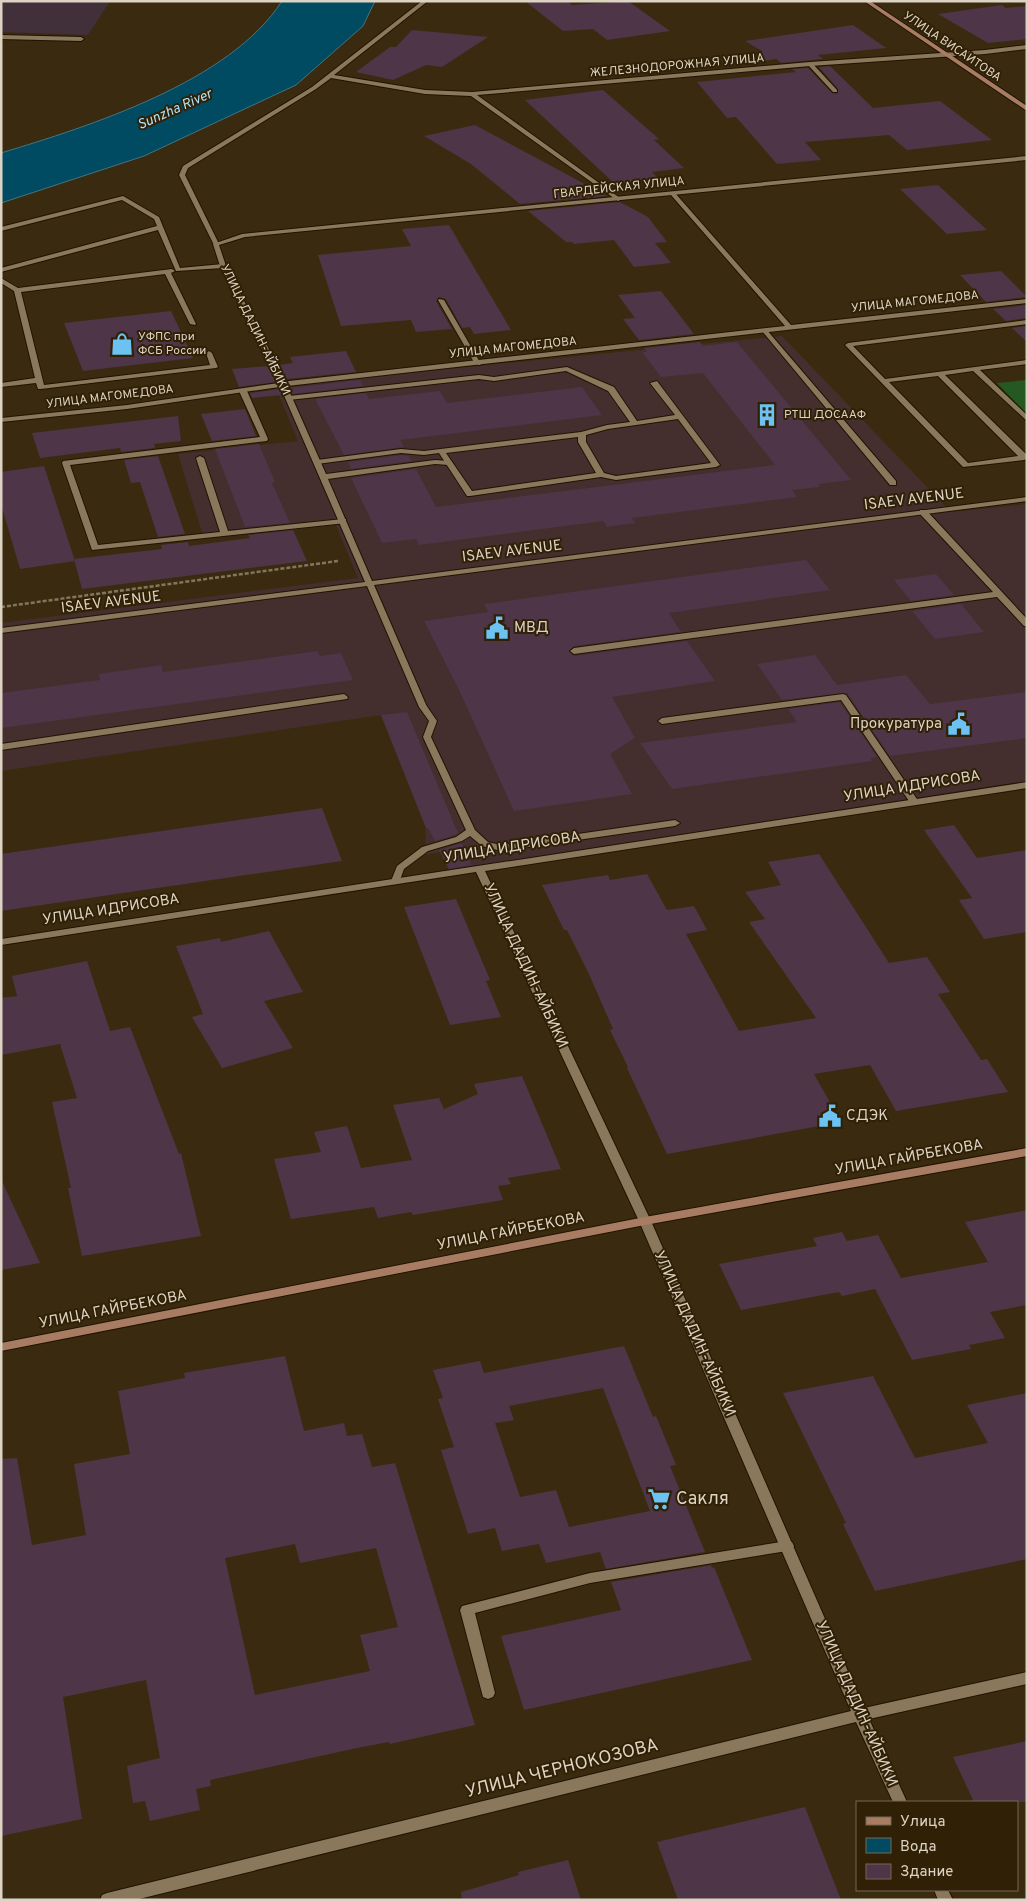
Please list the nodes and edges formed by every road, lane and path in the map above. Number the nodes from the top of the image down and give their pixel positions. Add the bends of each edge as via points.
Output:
1 (426, 1) edge
2 (866, 1) edge
3 (1, 37) edge
4 (81, 39) dead end
5 (1027, 47) edge
6 (946, 55) junction
7 (810, 64) junction
8 (330, 76) junction
9 (835, 91) dead end
10 (472, 94) junction
11 (1027, 109) edge
12 (1027, 158) edge
13 (673, 194) junction
14 (618, 199) junction
15 (160, 227) junction
16 (1, 229) edge
17 (216, 244) junction
18 (223, 266) junction
19 (1, 270) edge
20 (178, 270) junction
21 (167, 272) junction
22 (1, 280) edge
23 (17, 290) junction
24 (441, 300) dead end
25 (1027, 301) edge
26 (1027, 322) edge
27 (193, 324) dead end
28 (790, 328) junction
29 (764, 330) junction
30 (209, 353) dead end
31 (1027, 362) edge
32 (478, 364) junction
33 (975, 369) junction
34 (939, 374) junction
35 (40, 380) junction
36 (883, 381) junction
37 (654, 383) dead end
38 (283, 384) junction
39 (1, 385) edge
40 (243, 391) junction
41 (289, 398) junction
42 (680, 418) junction
43 (1027, 419) edge
44 (1, 420) edge
45 (635, 423) junction
46 (582, 434) junction
47 (441, 451) junction
48 (200, 458) dead end
49 (1026, 458) edge
50 (317, 462) junction
51 (449, 463) junction
52 (601, 474) junction
53 (323, 477) junction
54 (893, 483) dead end
55 (1027, 499) edge
56 (923, 512) junction
57 (343, 521) junction
58 (225, 534) junction
59 (360, 558) junction
60 (371, 584) junction
61 (998, 594) junction
62 (1, 607) edge
63 (1027, 624) edge
64 (1, 631) edge
65 (574, 651) dead end
66 (344, 697) dead end
67 (662, 721) dead end
68 (1, 747) edge
69 (1027, 785) edge
70 (914, 802) junction
71 (675, 823) dead end
72 (471, 831) junction
73 (479, 868) junction
74 (396, 881) junction
75 (1, 942) edge
76 (1027, 1152) edge
77 (645, 1221) junction
78 (1, 1347) edge
79 (787, 1546) junction
80 (1027, 1678) edge
81 (488, 1693) dead end
82 (860, 1715) junction
83 (900, 1801) edge
84 (107, 1900) edge

1 - 8 street, УЛИЦА ДАДИН-АЙБИКИ
2 - 6 main road, УЛИЦА ВИСАИТОВА
3 - 4 street
5 - 6 street, ЖЕЛЕЗНОДОРОЖНАЯ УЛИЦА
6 - 7 street, ЖЕЛЕЗНОДОРОЖНАЯ УЛИЦА
6 - 11 main road, УЛИЦА ВИСАИТОВА
7 - 9 street
7 - 10 street, ЖЕЛЕЗНОДОРОЖНАЯ УЛИЦА
8 - 10 street, ЖЕЛЕЗНОДОРОЖНАЯ УЛИЦА via 425,92
8 - 17 street, УЛИЦА ДАДИН-АЙБИКИ via 185,167 182,175
10 - 14 street
12 - 13 street, ГВАРДЕЙСКАЯ УЛИЦА
13 - 14 street, ГВАРДЕЙСКАЯ УЛИЦА
13 - 28 street
14 - 17 street, ГВАРДЕЙСКАЯ УЛИЦА via 279,231 244,235
15 - 16 street via 157,218 123,198
15 - 19 street
15 - 20 street
17 - 18 street, УЛИЦА ДАДИН-АЙБИКИ
18 - 20 street
18 - 38 street, УЛИЦА ДАДИН-АЙБИКИ
20 - 21 street
21 - 23 street
21 - 27 street
22 - 23 street
23 - 35 street
24 - 32 street
25 - 28 street, УЛИЦА МАГОМЕДОВА
26 - 36 street via 848,345
28 - 29 street, УЛИЦА МАГОМЕДОВА
29 - 32 street, УЛИЦА МАГОМЕДОВА
29 - 54 street
30 - 35 street via 214,366 41,387
31 - 33 street
32 - 38 street, УЛИЦА МАГОМЕДОВА
33 - 34 street
33 - 43 street
34 - 36 street
34 - 49 street
35 - 39 street
36 - 49 street via 966,465
37 - 42 street
38 - 40 street, УЛИЦА МАГОМЕДОВА
38 - 41 street, УЛИЦА ДАДИН-АЙБИКИ
40 - 44 street, УЛИЦА МАГОМЕДОВА
40 - 58 street via 264,439 66,463 95,548
41 - 45 street via 566,369 611,389
41 - 50 street, УЛИЦА ДАДИН-АЙБИКИ
42 - 45 street
42 - 52 street via 716,465 616,478
45 - 46 street
46 - 47 street
46 - 52 street via 582,442
47 - 50 street via 401,451
47 - 51 street
48 - 58 street
50 - 53 street, УЛИЦА ДАДИН-АЙБИКИ
51 - 52 street via 470,494
51 - 53 street via 435,462
53 - 57 street, УЛИЦА ДАДИН-АЙБИКИ
55 - 56 street, ISAEV AVENUE
56 - 60 street, ISAEV AVENUE
56 - 61 street
57 - 58 street
57 - 59 street, УЛИЦА ДАДИН-АЙБИКИ
59 - 60 street, УЛИЦА ДАДИН-АЙБИКИ
59 - 62 path
60 - 64 street, ISAEV AVENUE
60 - 72 street, УЛИЦА ДАДИН-АЙБИКИ via 423,707 433,720 427,737
61 - 63 street
61 - 65 street
66 - 68 street
67 - 70 street via 843,697
69 - 70 street, УЛИЦА ИДРИСОВА
70 - 73 street, УЛИЦА ИДРИСОВА
71 - 72 street via 501,848 485,844
72 - 74 street via 458,839 425,849 400,868
73 - 74 street, УЛИЦА ИДРИСОВА
73 - 77 street, УЛИЦА ДАДИН-АЙБИКИ
74 - 75 street, УЛИЦА ИДРИСОВА
76 - 77 main road, УЛИЦА ГАЙРБЕКОВА
77 - 78 main road, УЛИЦА ГАЙРБЕКОВА
77 - 79 street, УЛИЦА ДАДИН-АЙБИКИ
79 - 81 street via 590,1578 467,1610
79 - 82 street, УЛИЦА ДАДИН-АЙБИКИ
80 - 82 street, УЛИЦА ЧЕРНОКОЗОВА
82 - 83 street, УЛИЦА ДАДИН-АЙБИКИ
82 - 84 street, УЛИЦА ЧЕРНОКОЗОВА

